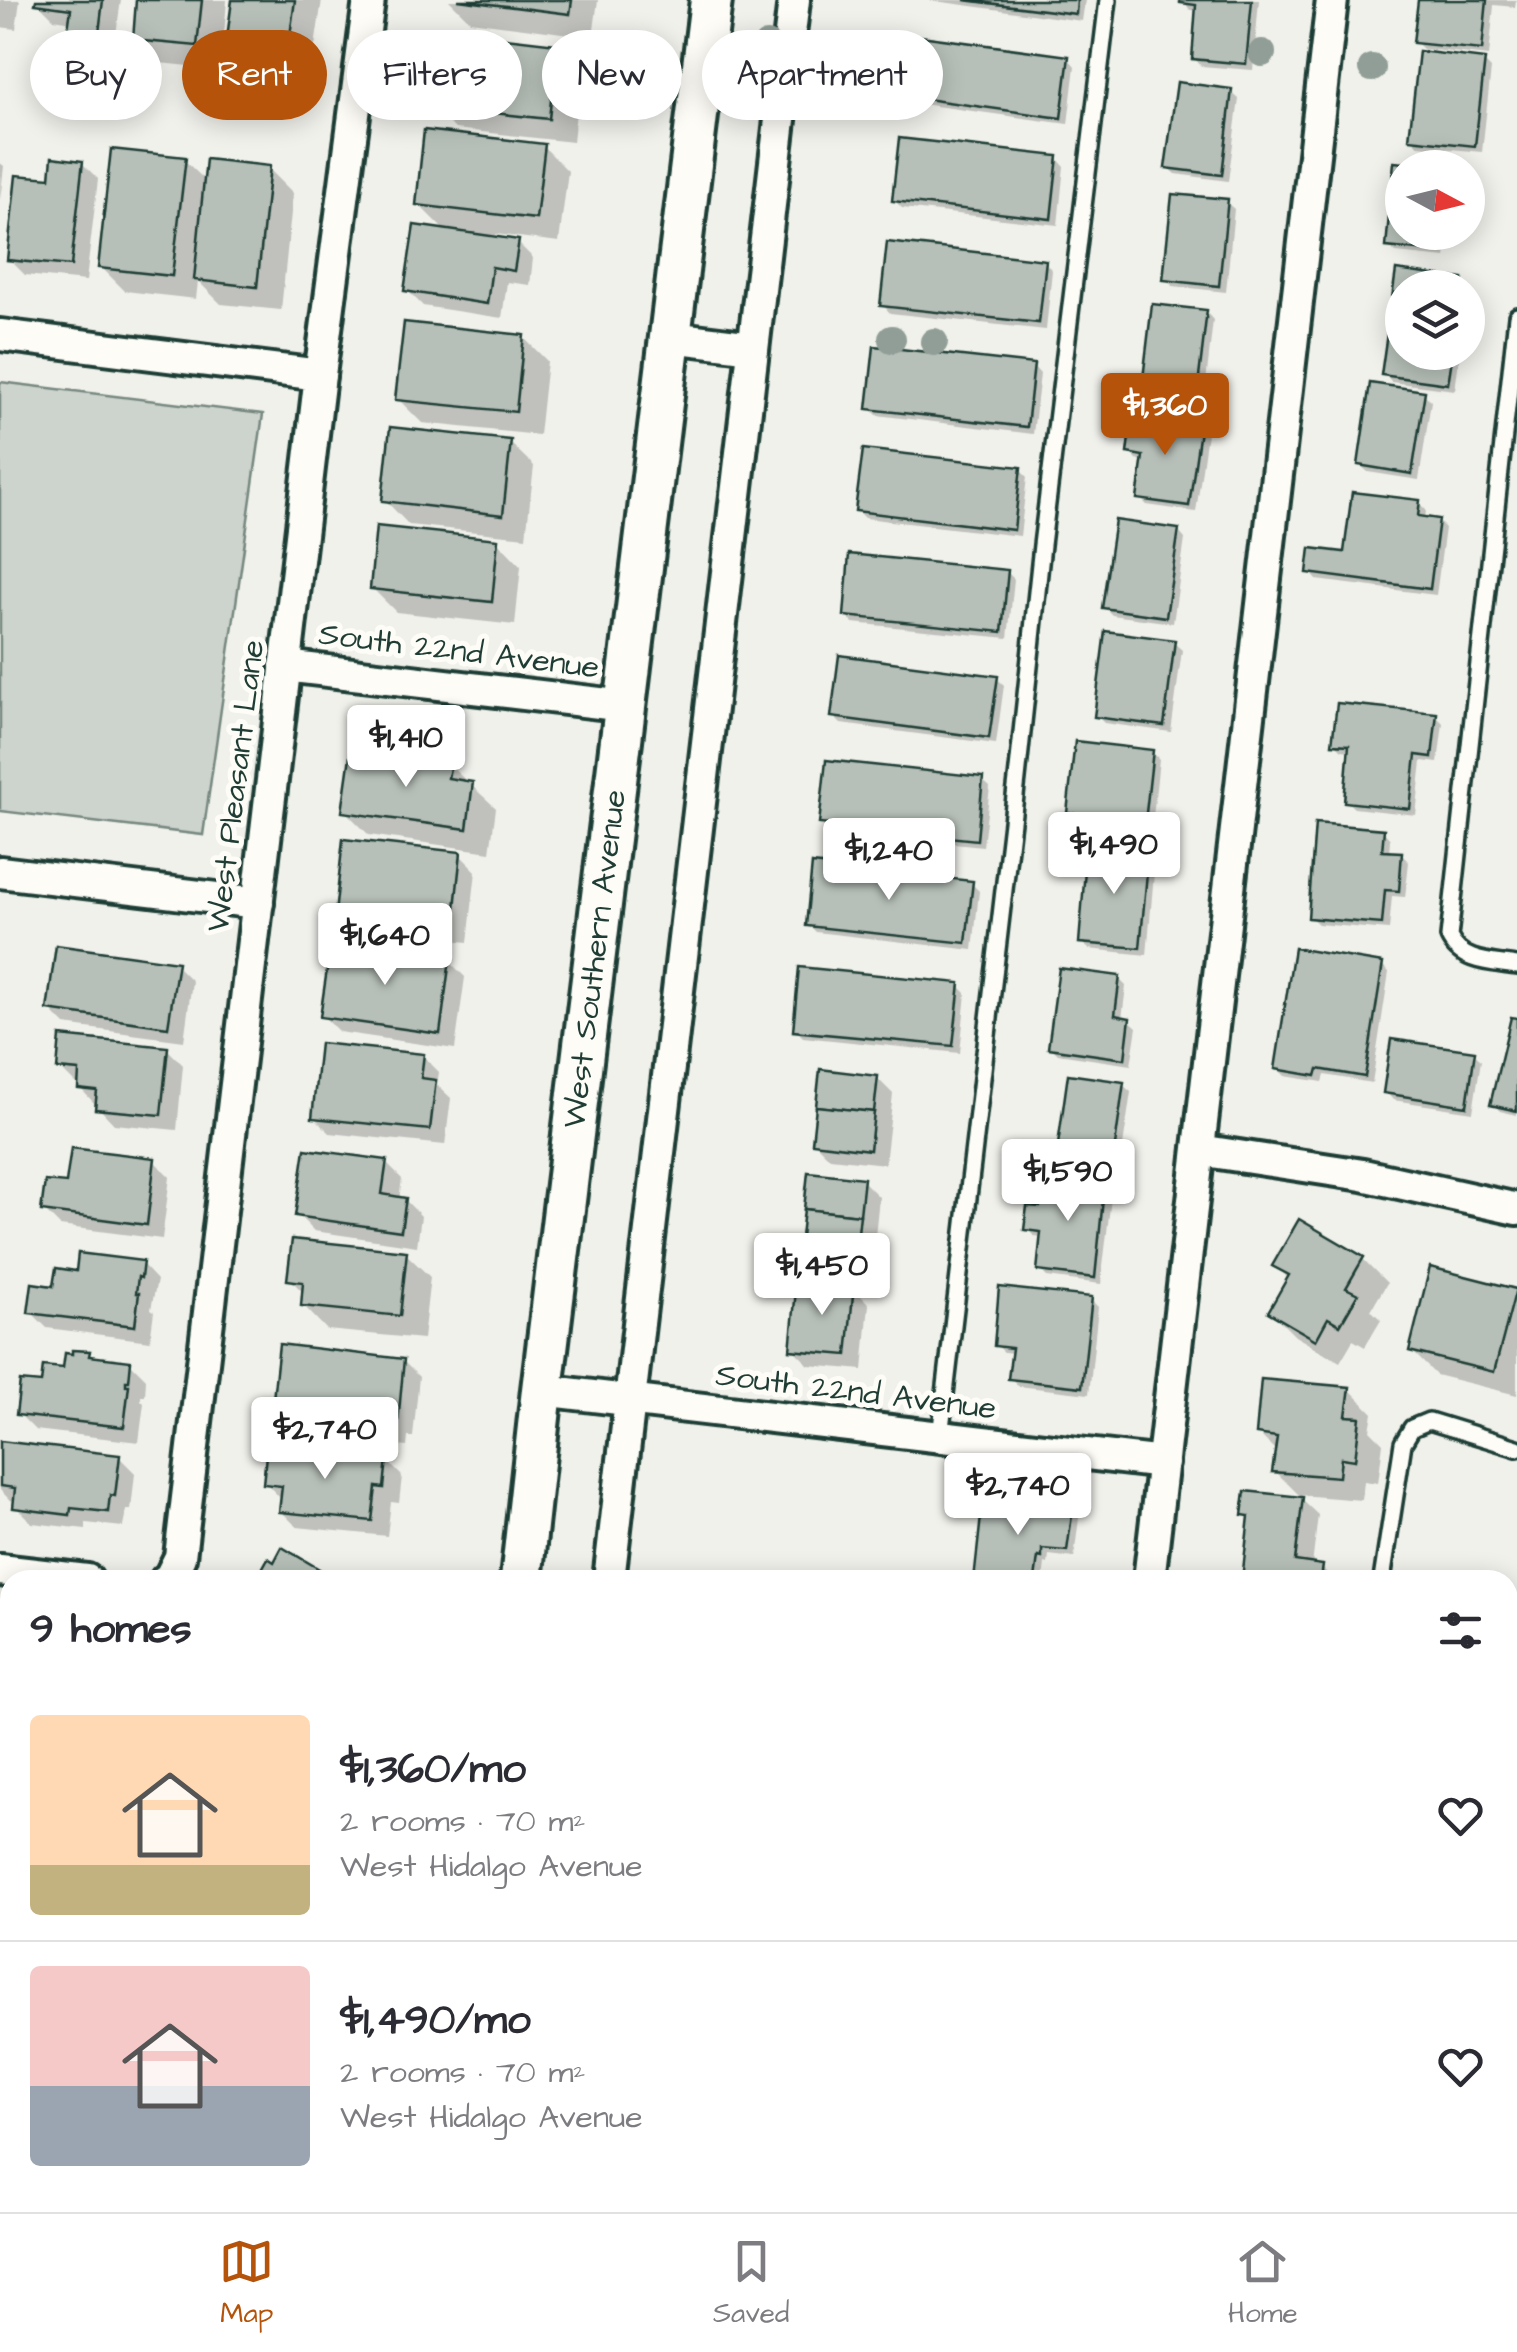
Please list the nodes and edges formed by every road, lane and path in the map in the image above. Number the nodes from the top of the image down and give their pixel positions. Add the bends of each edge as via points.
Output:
1 (370, 0) edge
2 (712, 0) edge
3 (794, 0) edge
4 (1108, 0) edge
5 (1332, 0) edge
6 (1517, 316) edge
7 (0, 336) edge
8 (670, 338) junction
9 (752, 348) junction
10 (320, 375) junction
11 (285, 666) junction
12 (626, 706) junction
13 (0, 872) edge
14 (258, 903) junction
15 (1517, 966) edge
16 (1199, 1150) junction
17 (1517, 1209) edge
18 (542, 1390) junction
19 (630, 1400) junction
20 (940, 1437) junction
21 (1517, 1448) edge
22 (1163, 1464) junction
23 (173, 1570) edge
24 (522, 1570) edge
25 (610, 1570) edge
26 (1150, 1570) edge
27 (1384, 1570) edge

1 - 10 street, West Pleasant Lane
2 - 8 main road, West Southern Avenue
3 - 9 street
4 - 20 lane
5 - 16 street
6 - 15 lane via 1449,937 1468,957
7 - 10 street
8 - 9 street
8 - 12 main road, West Southern Avenue
9 - 19 street
10 - 11 street, West Pleasant Lane
11 - 12 street, South 22nd Avenue
11 - 14 street, West Pleasant Lane
12 - 18 main road, West Southern Avenue
13 - 14 street
14 - 23 street, West Pleasant Lane via 180,1557
16 - 17 street via 1363,1175
16 - 22 street
18 - 19 street, South 22nd Avenue
18 - 24 main road, West Southern Avenue
19 - 20 street, South 22nd Avenue
19 - 25 street
20 - 22 street, South 22nd Avenue
21 - 27 lane via 1429,1422 1412,1428 1403,1443
22 - 26 street

